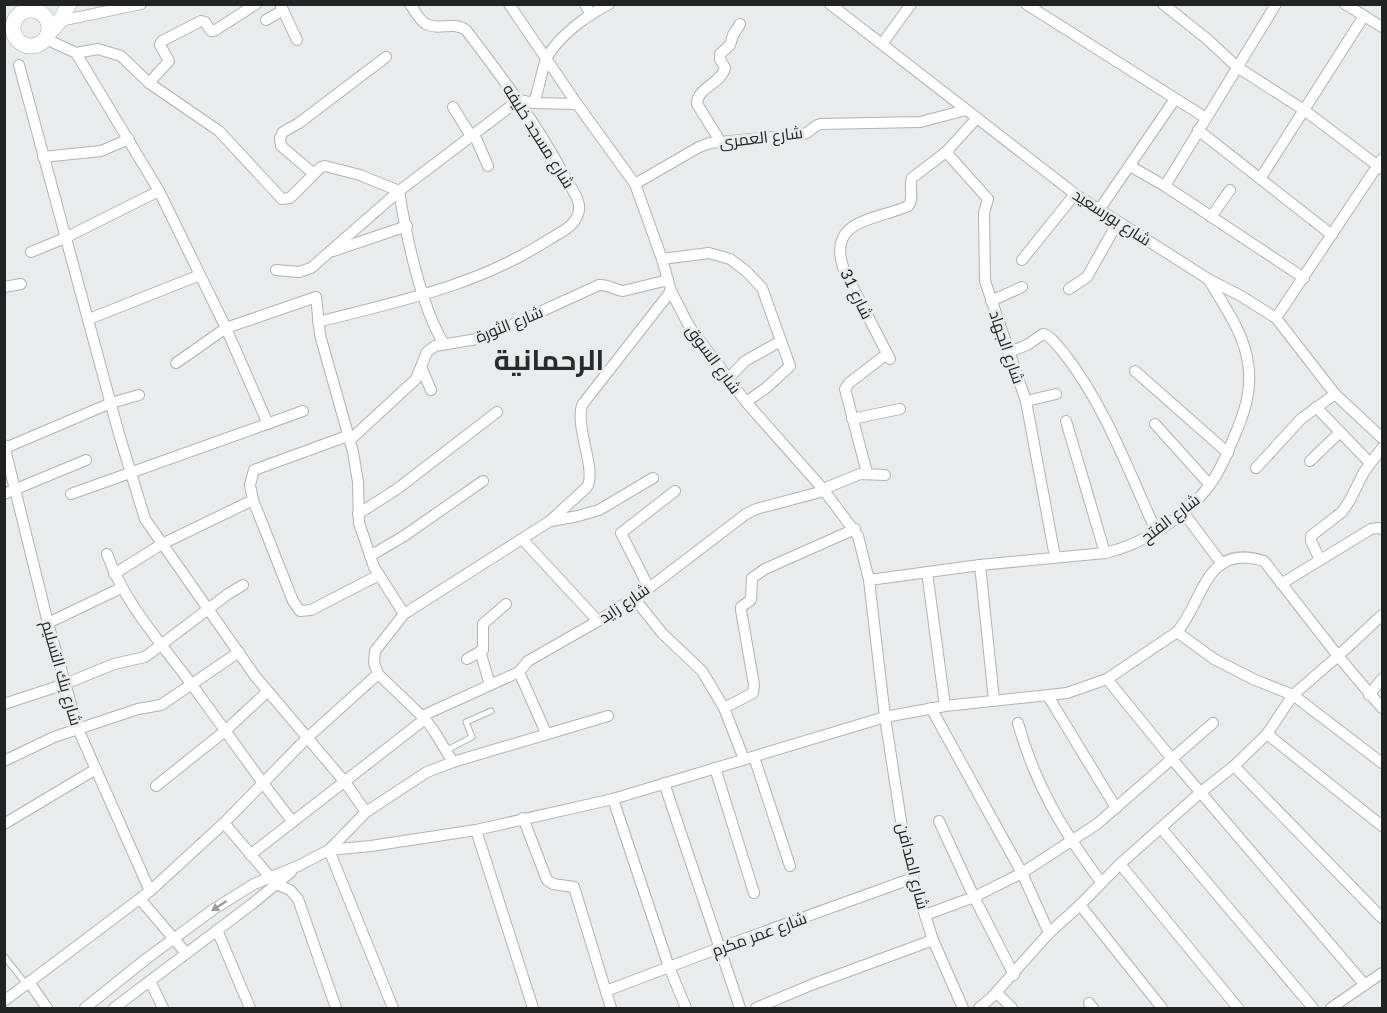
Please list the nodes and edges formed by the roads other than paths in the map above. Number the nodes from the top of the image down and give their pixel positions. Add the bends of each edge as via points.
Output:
1 (69, 4) edge
2 (141, 4) edge
3 (256, 4) edge
4 (410, 4) edge
5 (509, 4) edge
6 (585, 4) edge
7 (609, 4) edge
8 (911, 4) edge
9 (1026, 4) edge
10 (1163, 4) edge
11 (1276, 4) edge
12 (1344, 4) edge
13 (835, 6) edge
14 (282, 7) edge
15 (22, 13) edge
16 (591, 15) junction
17 (1364, 16) junction
18 (60, 21) junction
19 (266, 21) dead end
20 (740, 24) dead end
21 (1382, 25) edge
22 (47, 36) junction
23 (297, 40) dead end
24 (22, 44) junction
25 (882, 44) junction
26 (4, 46) edge
27 (76, 53) junction
28 (386, 57) dead end
29 (546, 58) junction
30 (19, 65) dead end
31 (1238, 67) junction
32 (149, 83) junction
33 (1175, 99) junction
34 (519, 100) junction
35 (534, 103) junction
36 (577, 104) junction
37 (453, 107) dead end
38 (966, 110) junction
39 (1304, 110) junction
40 (977, 118) junction
41 (1206, 118) junction
42 (1198, 130) junction
43 (472, 135) junction
44 (129, 139) junction
45 (720, 141) junction
46 (946, 152) junction
47 (43, 157) junction
48 (1381, 165) edge
49 (488, 166) dead end
50 (1130, 166) junction
51 (317, 171) junction
52 (1260, 179) junction
53 (635, 184) junction
54 (1165, 186) junction
55 (399, 190) junction
56 (1230, 190) dead end
57 (159, 191) junction
58 (1075, 194) junction
59 (1099, 210) junction
60 (1211, 217) junction
61 (1118, 222) junction
62 (407, 226) junction
63 (1332, 235) junction
64 (65, 238) junction
65 (31, 252) dead end
66 (327, 253) junction
67 (662, 259) junction
68 (1022, 260) dead end
69 (276, 270) dead end
70 (200, 275) junction
71 (1304, 278) junction
72 (1208, 279) junction
73 (668, 280) junction
74 (21, 284) dead end
75 (4, 287) edge
76 (1022, 287) dead end
77 (1070, 289) dead end
78 (672, 291) junction
79 (424, 295) junction
80 (991, 301) junction
81 (1276, 318) junction
82 (89, 319) junction
83 (318, 322) junction
84 (226, 328) junction
85 (781, 341) junction
86 (444, 344) junction
87 (1009, 352) junction
88 (176, 363) dead end
89 (422, 367) junction
90 (1135, 371) dead end
91 (728, 379) junction
92 (431, 390) dead end
93 (1056, 394) dead end
94 (1335, 394) junction
95 (139, 395) dead end
96 (1026, 401) junction
97 (746, 402) junction
98 (111, 403) junction
99 (1316, 407) junction
100 (900, 409) dead end
101 (303, 411) dead end
102 (497, 412) dead end
103 (852, 419) junction
104 (1066, 422) dead end
105 (268, 424) junction
106 (1155, 424) dead end
107 (1340, 432) junction
108 (350, 437) junction
109 (1383, 438) edge
110 (5, 447) edge
111 (1383, 448) edge
112 (1228, 453) junction
113 (86, 460) dead end
114 (1310, 461) dead end
115 (1370, 463) junction
116 (1256, 468) dead end
117 (131, 473) junction
118 (867, 473) junction
119 (885, 475) dead end
120 (653, 478) dead end
121 (483, 481) dead end
122 (1210, 485) junction
123 (824, 490) junction
124 (675, 491) dead end
125 (9, 492) edge
126 (71, 494) dead end
127 (253, 500) junction
128 (1183, 512) junction
129 (358, 514) junction
130 (550, 521) junction
131 (855, 529) junction
132 (1383, 529) edge
133 (1156, 531) junction
134 (523, 540) junction
135 (162, 544) junction
136 (1105, 553) junction
137 (107, 554) dead end
138 (370, 556) junction
139 (1055, 557) junction
140 (1320, 560) junction
141 (1222, 564) junction
142 (980, 566) junction
143 (927, 572) junction
144 (114, 574) junction
145 (379, 575) junction
146 (869, 580) junction
147 (1281, 584) junction
148 (243, 585) dead end
149 (121, 588) junction
150 (649, 588) junction
151 (634, 598) junction
152 (506, 604) dead end
153 (208, 610) junction
154 (404, 614) junction
155 (1383, 615) edge
156 (598, 621) junction
157 (48, 623) junction
158 (1178, 632) junction
159 (162, 644) junction
160 (480, 651) junction
161 (239, 652) junction
162 (1338, 656) junction
163 (467, 659) dead end
164 (519, 672) junction
165 (378, 674) junction
166 (1107, 679) junction
167 (1383, 679) edge
168 (65, 684) junction
169 (192, 685) junction
170 (490, 685) junction
171 (267, 692) junction
172 (1293, 695) junction
173 (1369, 695) junction
174 (1048, 696) junction
175 (994, 700) junction
176 (4, 704) edge
177 (945, 706) junction
178 (724, 708) junction
179 (931, 708) junction
180 (1383, 708) edge
181 (491, 711) dead end
182 (608, 716) dead end
183 (885, 717) junction
184 (424, 718) junction
185 (1018, 723) dead end
186 (1213, 723) dead end
187 (78, 729) junction
188 (225, 731) junction
189 (546, 733) junction
190 (1267, 734) junction
191 (307, 738) junction
192 (447, 750) junction
193 (749, 758) junction
194 (1172, 759) junction
195 (4, 761) edge
196 (453, 762) junction
197 (1383, 763) edge
198 (1234, 766) junction
199 (715, 768) junction
200 (96, 769) junction
201 (344, 781) junction
202 (664, 783) junction
203 (262, 784) junction
204 (156, 786) dead end
205 (1201, 792) junction
206 (613, 800) junction
207 (1116, 808) junction
208 (366, 812) junction
209 (523, 818) junction
210 (939, 821) dead end
211 (293, 822) junction
212 (224, 823) junction
213 (4, 824) edge
214 (1383, 826) edge
215 (1161, 828) junction
216 (476, 830) junction
217 (1070, 841) junction
218 (329, 850) junction
219 (250, 855) junction
220 (1120, 864) junction
221 (790, 866) dead end
222 (1022, 873) junction
223 (913, 878) junction
224 (273, 881) junction
225 (1101, 882) junction
226 (150, 891) junction
227 (754, 893) dead end
228 (975, 897) junction
229 (140, 899) junction
230 (1080, 905) junction
231 (925, 915) junction
232 (1383, 918) edge
233 (217, 930) junction
234 (1050, 933) junction
235 (174, 939) junction
236 (933, 940) junction
237 (718, 948) junction
238 (186, 953) junction
239 (4, 956) edge
240 (669, 967) junction
241 (1383, 973) edge
242 (1014, 975) junction
243 (150, 981) junction
244 (27, 983) junction
245 (1365, 985) junction
246 (606, 992) junction
247 (997, 993) junction
248 (4, 1001) edge
249 (47, 1008) edge
250 (86, 1008) edge
251 (114, 1008) edge
252 (163, 1008) edge
253 (250, 1008) edge
254 (336, 1008) edge
255 (393, 1008) edge
256 (534, 1008) edge
257 (611, 1008) edge
258 (686, 1008) edge
259 (740, 1008) edge
260 (756, 1008) edge
261 (963, 1008) edge
262 (979, 1008) edge
263 (1012, 1008) edge
264 (1162, 1008) edge
265 (1238, 1008) edge
266 (1313, 1008) edge
267 (1332, 1008) edge

1 - 18 street
2 - 18 street
3 - 32 street via 214,31 201,21 162,41 160,45 169,61
4 - 34 street, شارع مسجد خليفه via 428,25 463,28
5 - 29 street, شارع السوق
6 - 16 street
7 - 16 street
8 - 25 street
9 - 33 street
10 - 31 street
11 - 31 street
12 - 17 street
13 - 25 street, شارع بورسعيد
14 - 19 street
14 - 23 street
15 - 22 street via 35,10 45,16 50,27
15 - 24 street via 13,24 13,32
16 - 29 street
17 - 21 street
17 - 39 street
18 - 22 street
20 - 45 street via 730,45 720,54 724,74 697,98
22 - 24 street via 35,46
22 - 27 street
24 - 26 street
25 - 38 street, شارع بورسعيد
27 - 32 street via 110,51 121,56
27 - 44 street
28 - 51 street via 283,132 281,146
29 - 35 street
29 - 36 street, شارع السوق
30 - 47 street
31 - 39 street
31 - 41 street
32 - 51 street via 219,131 282,199 290,198
33 - 41 street
33 - 50 street
34 - 35 street
34 - 43 street
34 - 79 street, شارع مسجد خليفه via 575,195 578,216 572,225 523,256
35 - 36 street
36 - 53 street, شارع السوق
37 - 43 street
38 - 40 street, شارع بورسعيد
38 - 45 street, شارع العمرى via 925,121 821,124 804,134
39 - 48 street
39 - 52 street
40 - 46 street, شارع 31
40 - 58 street, شارع بورسعيد
41 - 42 street
42 - 52 street
42 - 54 street
43 - 49 street
43 - 55 street
44 - 47 street via 101,151
44 - 57 street
45 - 53 street, شارع العمرى via 699,147
46 - 80 street, شارع الجهاد via 988,199 984,213 984,260
46 - 103 street, شارع 31 via 912,178 912,200 908,206 851,226 844,235 840,247 844,270 889,356 846,386 844,393
47 - 64 street
48 - 63 street
50 - 54 street
50 - 59 street
51 - 55 street via 330,166
52 - 63 street
53 - 67 street, شارع السوق
54 - 60 street
55 - 62 street
55 - 66 street
56 - 60 street
57 - 64 street
57 - 70 street
58 - 59 street, شارع بورسعيد
58 - 68 street
59 - 61 street, شارع بورسعيد
60 - 71 street
61 - 72 street, شارع بورسعيد
61 - 77 street via 1087,277
62 - 66 street
62 - 79 street
63 - 71 street
64 - 65 street
64 - 82 street
66 - 69 street via 305,270
67 - 73 street, شارع السوق
67 - 85 street via 710,253 730,259 762,288
70 - 82 street
70 - 84 street
71 - 81 street
72 - 81 street, شارع بورسعيد
72 - 112 street, شارع الفتح via 1239,333 1248,361 1246,404
73 - 78 street, شارع السوق
73 - 86 street, شارع الثورة via 623,291 599,285 483,338
74 - 75 street
76 - 80 street
78 - 91 street, شارع السوق via 689,326
78 - 130 street via 582,405 582,442 590,475 587,487
79 - 83 street, شارع مسجد خليفه
79 - 86 street
80 - 87 street, شارع الجهاد
81 - 94 street, شارع بورسعيد
82 - 98 street
83 - 84 street via 316,297
83 - 108 street
84 - 88 street
84 - 105 street
85 - 91 street via 745,361
85 - 97 street via 790,367
86 - 89 street via 427,352
87 - 96 street, شارع الجهاد
87 - 133 street via 1043,334 1050,336 1100,407
89 - 92 street
89 - 108 street via 416,379
90 - 112 street
91 - 97 street, شارع السوق
93 - 96 street
94 - 99 street
94 - 109 street, شارع بورسعيد
95 - 98 street
96 - 139 street, شارع الجهاد
97 - 123 street, شارع السوق
98 - 110 street
98 - 117 street
99 - 107 street
99 - 116 street
100 - 103 street
101 - 105 street
102 - 129 street
103 - 118 street
104 - 136 street
105 - 117 street
106 - 122 street
107 - 114 street
107 - 115 street
108 - 127 street via 254,470 250,484
108 - 129 street via 358,482
110 - 125 street, شارع بنك التسليم
111 - 115 street
112 - 122 street, شارع الفتح
113 - 125 street
115 - 140 street via 1342,512 1311,536
117 - 126 street
117 - 135 street via 145,519
118 - 119 street
118 - 123 street, شارع زايد
120 - 130 street via 599,510
121 - 138 street
122 - 128 street, شارع الفتح
123 - 131 street, شارع السوق
123 - 150 street, شارع زايد via 746,514
124 - 150 street via 621,533
125 - 157 street, شارع بنك التسليم
127 - 135 street
127 - 145 street via 292,601 300,611 311,610
128 - 133 street, شارع الفتح
128 - 141 street
129 - 138 street
130 - 134 street
131 - 146 street, شارع السوق
131 - 178 street via 752,578 751,600 741,610 753,693
132 - 140 street via 1371,529
133 - 136 street, شارع الفتح via 1123,549
134 - 154 street
134 - 156 street
135 - 144 street
135 - 153 street
136 - 139 street, شارع الفتح
137 - 144 street
138 - 145 street
139 - 142 street, شارع الفتح
140 - 147 street
141 - 147 street via 1245,558 1264,561
141 - 158 street via 1202,585
142 - 143 street, شارع الفتح
142 - 175 street
143 - 146 street, شارع الفتح
143 - 177 street
144 - 149 street
145 - 154 street
146 - 183 street, شارع السوق
147 - 162 street
148 - 153 street
149 - 157 street
149 - 159 street
150 - 151 street, شارع زايد
151 - 156 street, شارع زايد
151 - 178 street via 662,633 702,671
152 - 160 street via 483,624
153 - 159 street
153 - 161 street
154 - 165 street via 375,651
155 - 162 street
156 - 164 street, شارع زايد via 528,661
157 - 168 street, شارع بنك التسليم
158 - 166 street
158 - 172 street via 1214,659
159 - 168 street via 141,659 114,664
159 - 169 street
160 - 163 street
160 - 170 street
161 - 169 street
161 - 171 street
162 - 172 street
162 - 173 street
164 - 170 street, شارع زايد
164 - 189 street
165 - 184 street
165 - 191 street
166 - 174 street
166 - 194 street
167 - 173 street
168 - 176 street
168 - 187 street, شارع بنك التسليم
169 - 187 street via 161,705
169 - 188 street
170 - 184 street, شارع زايد
171 - 188 street
171 - 191 street
172 - 190 street
172 - 197 street
173 - 180 street
174 - 175 street
174 - 207 street
175 - 177 street
177 - 179 street
178 - 193 street
179 - 183 street
179 - 222 street
181 - 192 lane via 466,722 472,737
182 - 189 street
183 - 193 street
183 - 223 street, شارع المدافن
184 - 192 street
184 - 201 street, شارع زايد
185 - 217 street via 1037,780
186 - 194 street
187 - 195 street
187 - 200 street, شارع بنك التسليم
188 - 203 street
188 - 204 street
189 - 196 street
190 - 198 street
190 - 214 street
191 - 201 street
191 - 203 street
192 - 196 street
193 - 199 street
193 - 221 street
194 - 205 street
194 - 207 street
196 - 208 street via 427,772
198 - 205 street
198 - 232 street
199 - 202 street
199 - 227 street
200 - 213 street
200 - 226 street, شارع بنك التسليم
201 - 208 street
201 - 211 street, شارع زايد
202 - 206 street
202 - 237 street
203 - 211 street
203 - 212 street
205 - 215 street
205 - 245 street
206 - 209 street
206 - 240 street
207 - 217 street
208 - 218 street
209 - 216 street
209 - 246 street via 547,880 574,888
210 - 228 street
211 - 219 street, شارع زايد
212 - 219 street
212 - 226 street
215 - 220 street
215 - 266 street
216 - 218 street
216 - 256 street
217 - 222 street
217 - 225 street
218 - 224 street
218 - 255 street
219 - 224 street
220 - 225 street
220 - 265 street
222 - 228 street
222 - 234 street
223 - 231 street, شارع المدافن
223 - 237 street, شارع عمر مكرم
224 - 233 street
224 -> 235 street via 254,884
224 - 254 street via 298,899
225 - 230 street
226 - 229 street
228 - 231 street
228 - 242 street
229 - 235 street
229 - 244 street
230 - 234 street
230 - 264 street
231 - 236 street, شارع المدافن
233 - 238 street
233 - 253 street
234 - 242 street
235 - 238 street
235 - 250 street
236 - 260 street
236 - 261 street, شارع المدافن
237 - 240 street, شارع عمر مكرم
237 - 259 street
238 - 243 street
239 - 244 lane
240 - 246 street, شارع عمر مكرم
240 - 258 street
241 - 245 street
242 - 247 street
243 - 251 street
243 - 252 street
244 - 248 street
244 - 249 street
245 - 267 street
246 - 257 street
247 - 262 street
247 - 263 street

